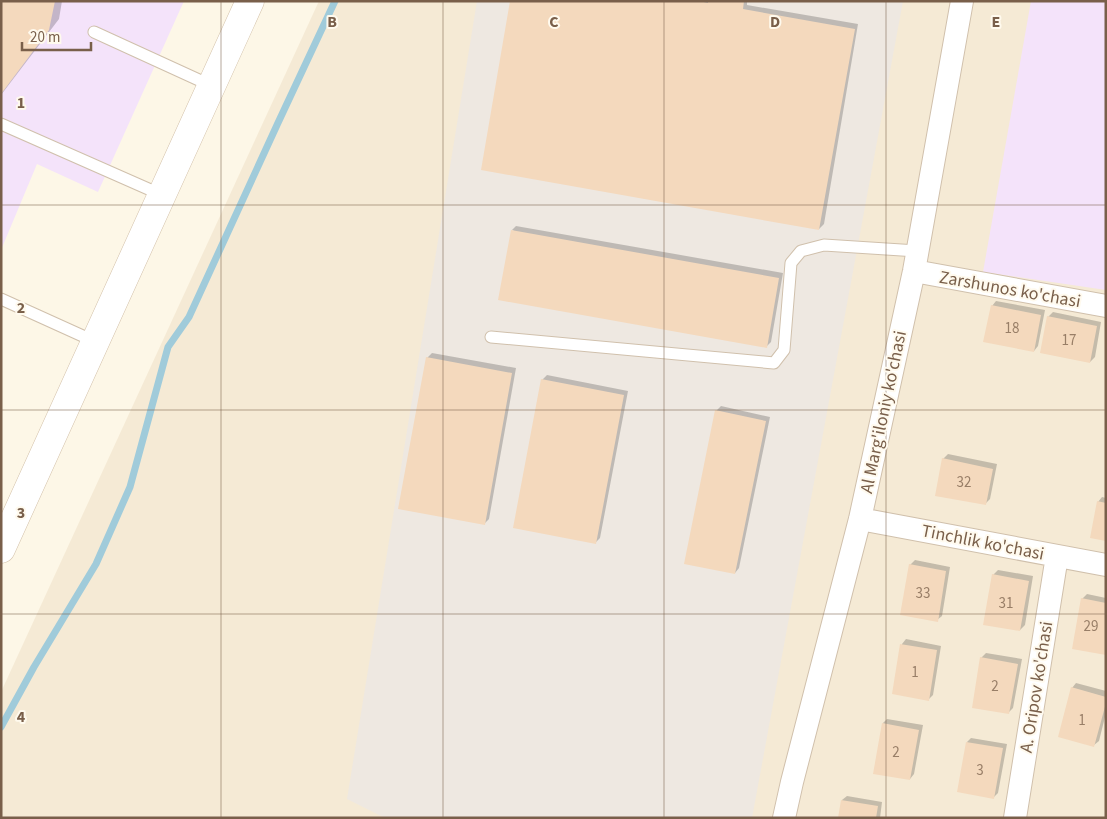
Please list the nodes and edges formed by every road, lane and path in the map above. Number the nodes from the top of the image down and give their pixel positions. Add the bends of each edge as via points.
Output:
1 (250, 1) edge
2 (962, 1) edge
3 (94, 32) dead end
4 (212, 86) junction
5 (1, 124) edge
6 (162, 195) junction
7 (915, 261) junction
8 (1, 298) edge
9 (1106, 306) edge
10 (491, 337) dead end
11 (96, 342) junction
12 (860, 519) junction
13 (1, 549) edge
14 (1057, 556) junction
15 (1106, 565) edge
16 (784, 818) edge
17 (1015, 818) edge

1 - 4 main road
2 - 7 street, Al Marg'iloniy ko'chasi
3 - 4 lane
4 - 6 main road
5 - 6 lane
6 - 11 main road
7 - 9 street, Zarshunos ko'chasi
7 - 10 lane via 824,245 801,251 791,263 784,350 774,363
7 - 12 street, Al Marg'iloniy ko'chasi
8 - 11 lane
11 - 13 main road
12 - 14 street, Tinchlik ko'chasi
12 - 16 street, Al Marg'iloniy ko'chasi
14 - 15 street, Tinchlik ko'chasi
14 - 17 street, A. Oripov ko'chasi

